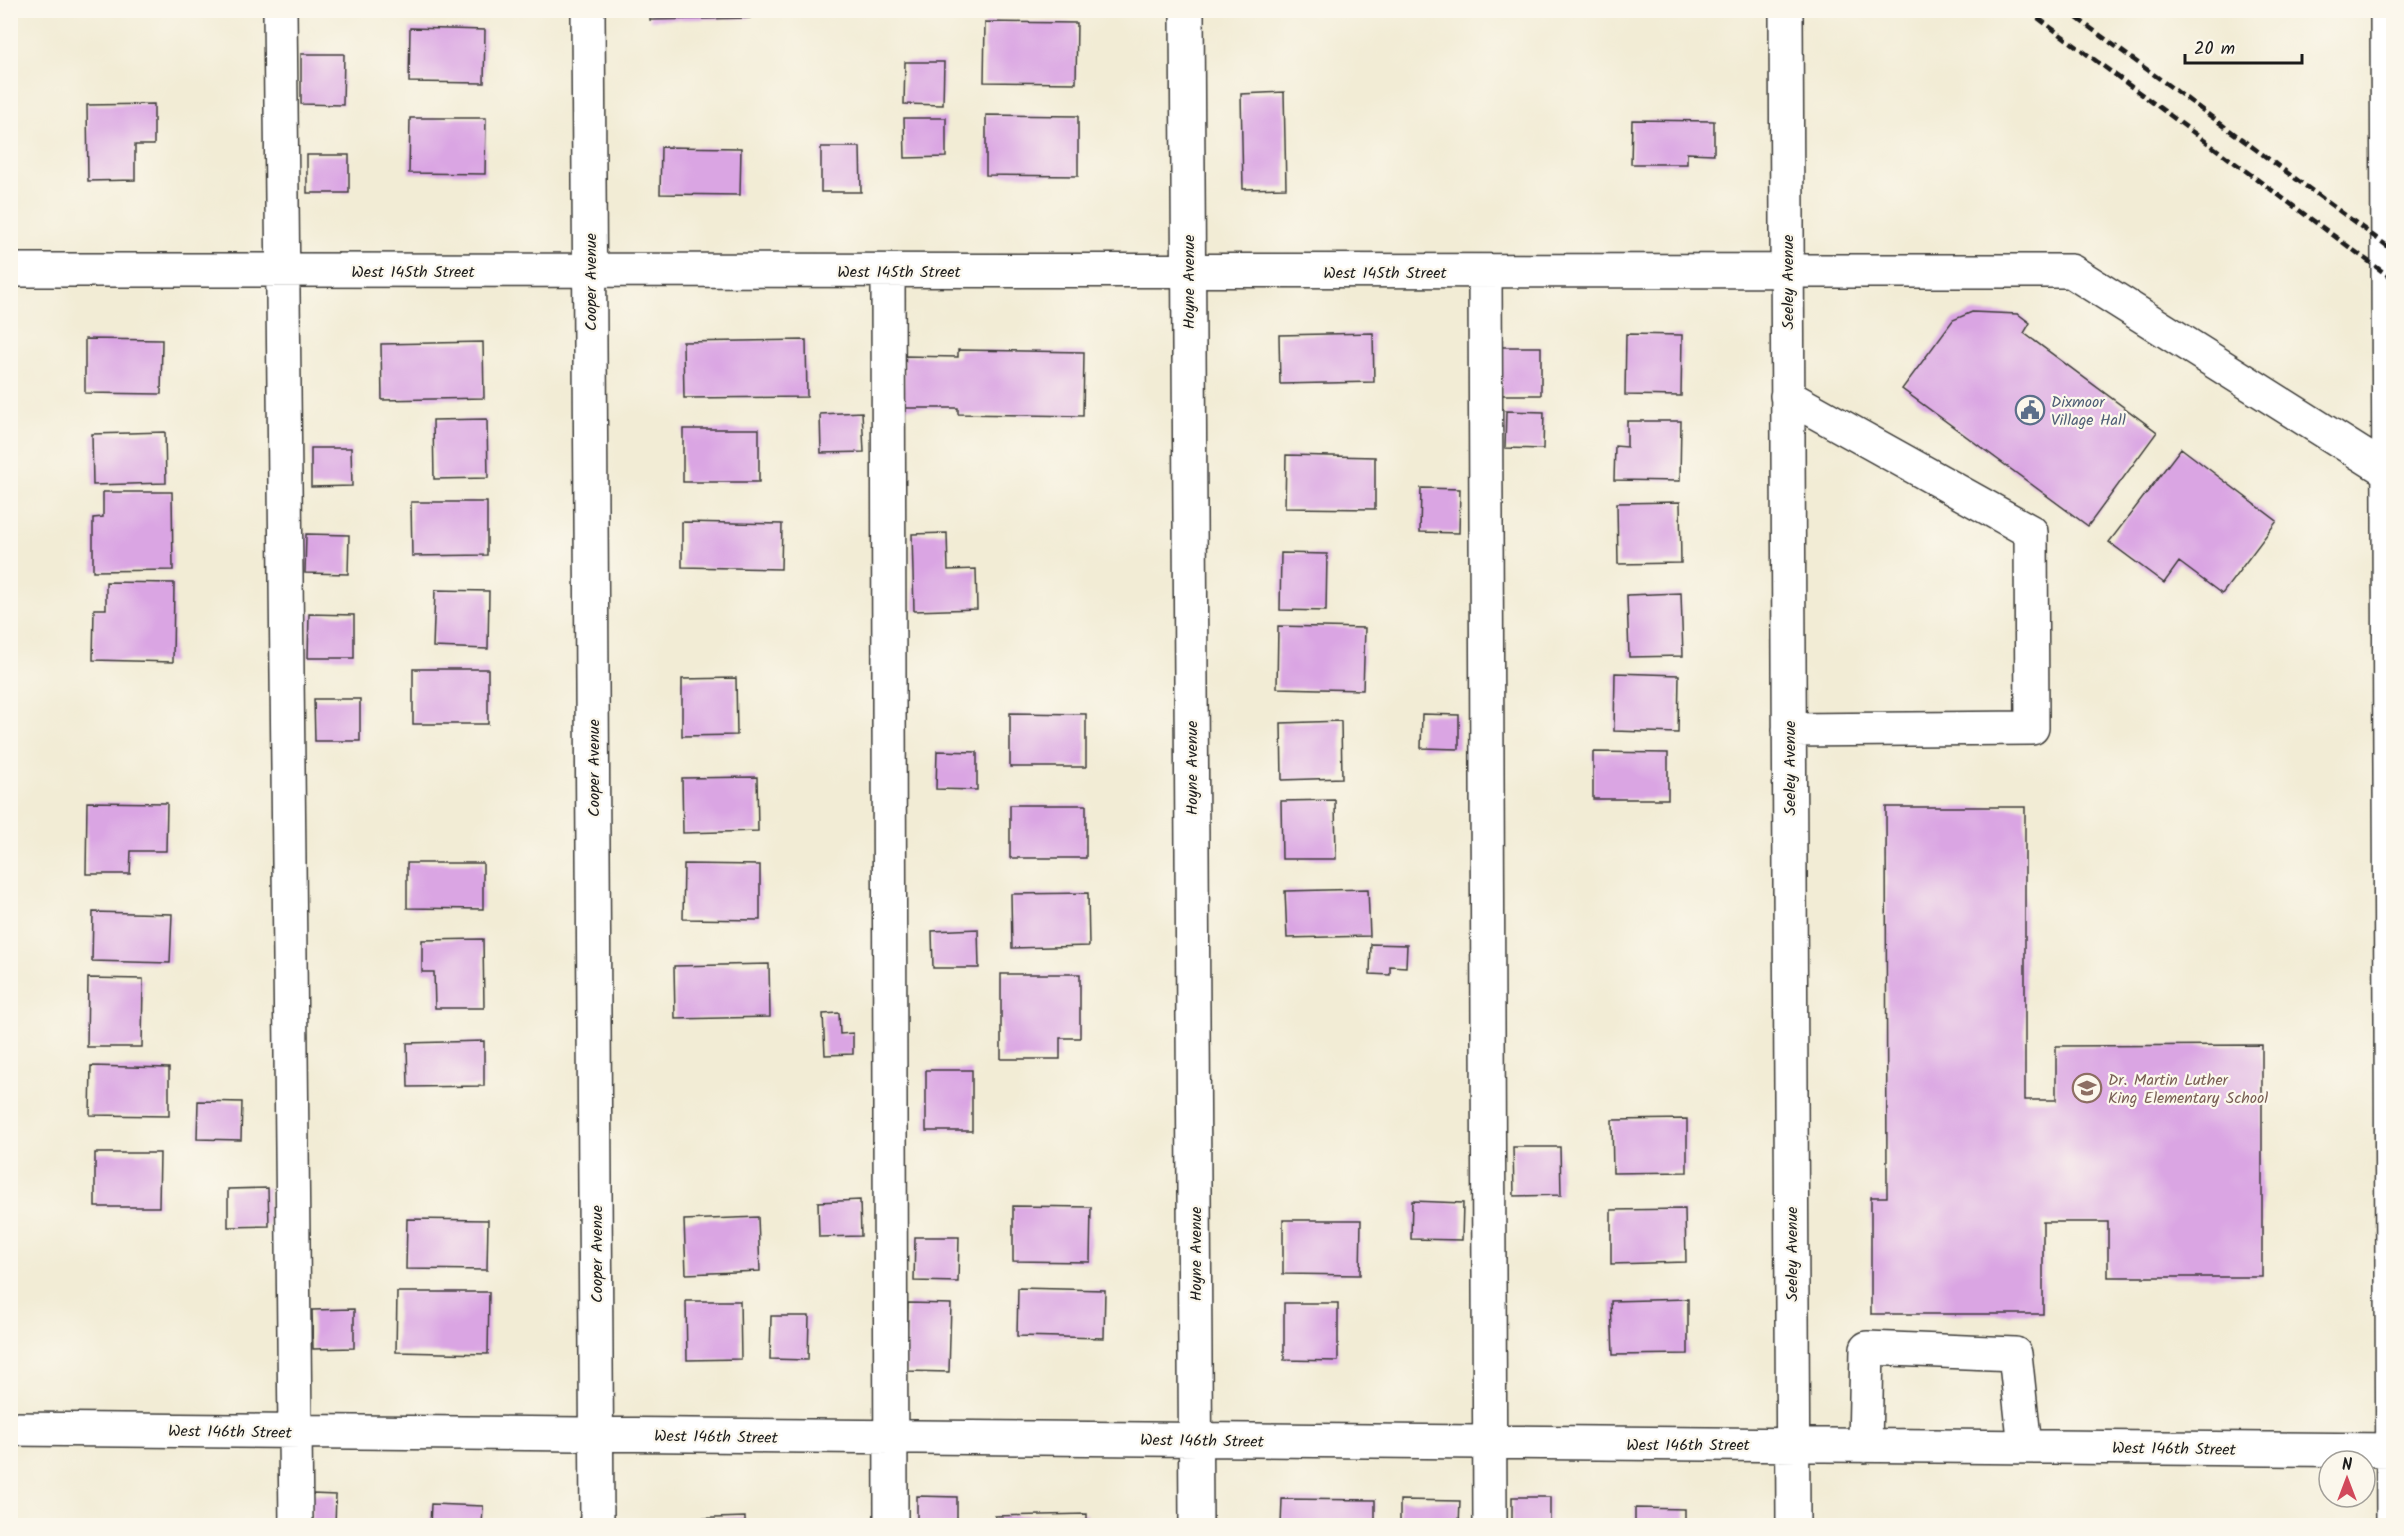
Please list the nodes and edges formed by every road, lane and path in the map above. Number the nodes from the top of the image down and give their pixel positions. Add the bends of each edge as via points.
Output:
1 (280, 10) edge
2 (588, 10) edge
3 (1187, 10) edge
4 (1786, 10) edge
5 (2387, 10) edge
6 (10, 270) edge
7 (282, 271) junction
8 (590, 271) junction
9 (888, 271) junction
10 (1188, 271) junction
11 (1485, 272) junction
12 (1787, 272) junction
13 (1787, 396) junction
14 (2391, 473) edge
15 (1789, 730) junction
16 (10, 1430) edge
17 (295, 1432) junction
18 (597, 1435) junction
19 (891, 1437) junction
20 (1196, 1440) junction
21 (1490, 1442) junction
22 (1792, 1445) junction
23 (1865, 1446) junction
24 (2025, 1447) junction
25 (2393, 1450) edge
26 (296, 1526) edge
27 (597, 1526) edge
28 (891, 1526) edge
29 (1196, 1526) edge
30 (1490, 1526) edge
31 (1793, 1526) edge
32 (2393, 1526) edge

1 - 7 street
2 - 8 street, Cooper Avenue
3 - 10 street, Hoyne Avenue
4 - 12 street, Seeley Avenue
5 - 14 street
6 - 7 street, West 145th Street
7 - 8 street, West 145th Street
7 - 17 street
8 - 9 street, West 145th Street
8 - 18 street, Cooper Avenue
9 - 10 street, West 145th Street
9 - 19 street
10 - 11 street, West 145th Street
10 - 20 street, Hoyne Avenue
11 - 12 street, West 145th Street
11 - 21 street
12 - 13 street, Seeley Avenue
12 - 14 street, West 145th Street via 2071,271
13 - 15 street, Seeley Avenue
13 - 15 street via 2031,532 2032,728
14 - 25 street
15 - 22 street, Seeley Avenue
16 - 17 street, West 146th Street
17 - 18 street, West 146th Street
17 - 26 street
18 - 19 street, West 146th Street
18 - 27 street, Cooper Avenue
19 - 20 street, West 146th Street
19 - 28 street
20 - 21 street, West 146th Street
20 - 29 street, Hoyne Avenue
21 - 22 street, West 146th Street
21 - 30 street
22 - 23 street, West 146th Street
22 - 31 street, Seeley Avenue
23 - 24 street, West 146th Street
23 - 24 street via 1867,1348 2015,1354
24 - 25 street, West 146th Street
25 - 32 street

